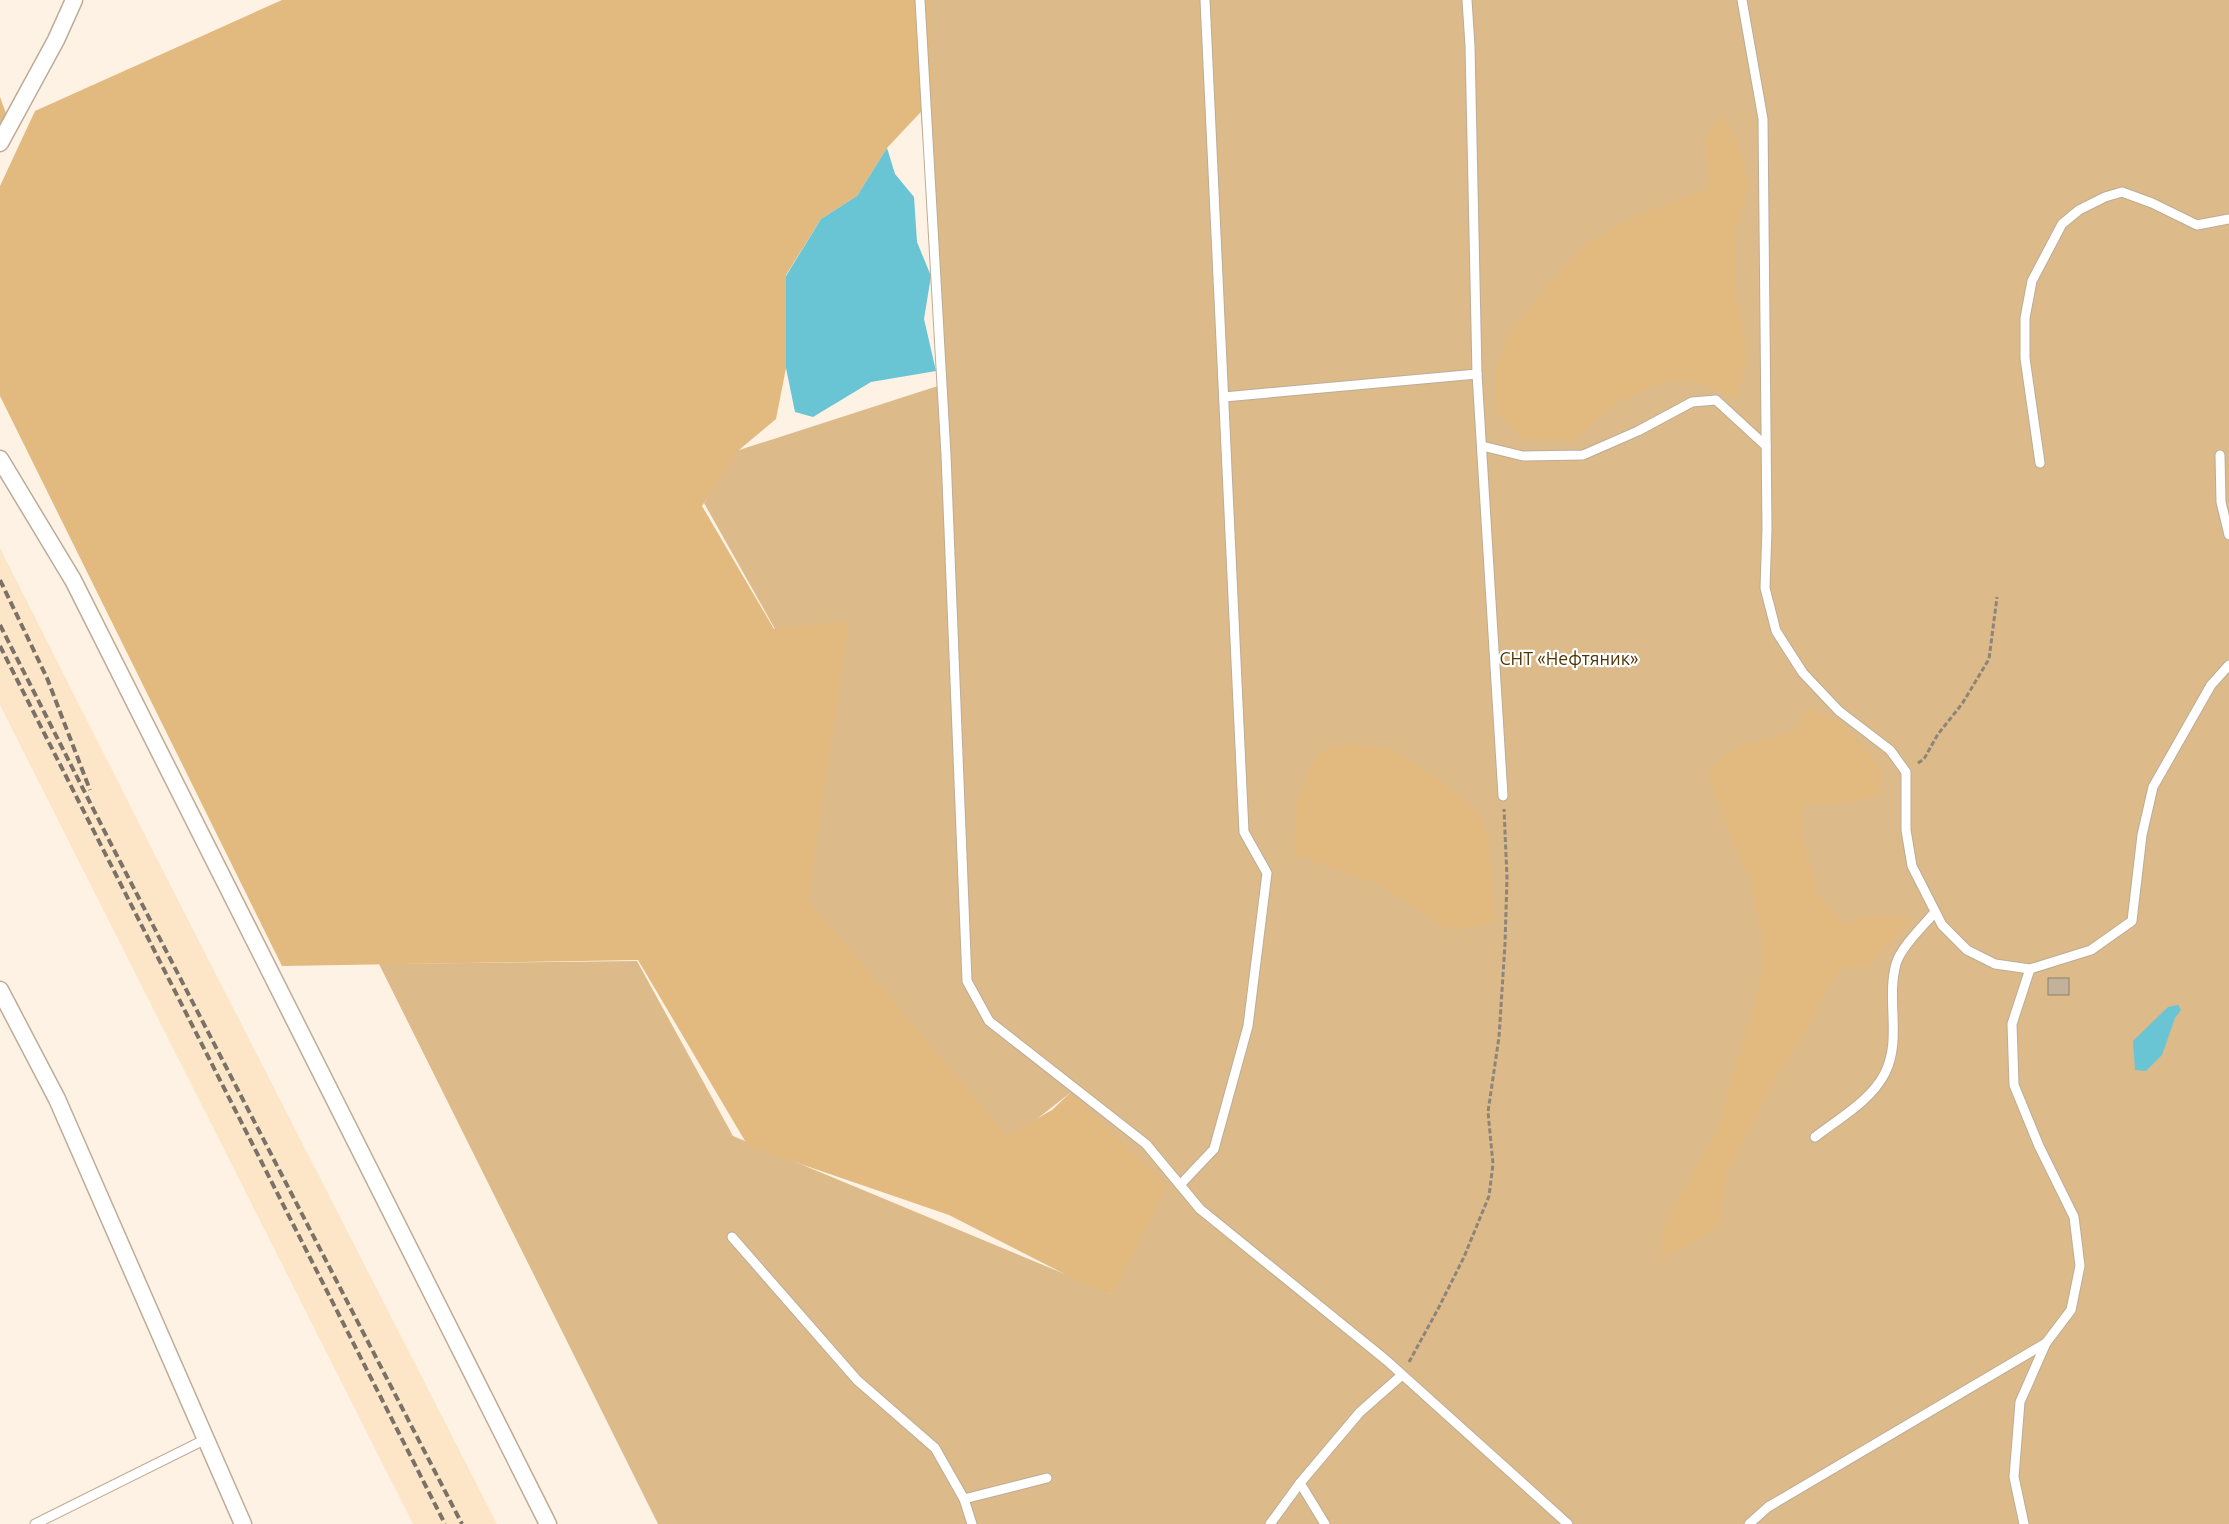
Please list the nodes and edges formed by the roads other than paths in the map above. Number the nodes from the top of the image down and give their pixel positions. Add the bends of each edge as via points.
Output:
1 (74, 0) edge
2 (920, 0) edge
3 (1205, 0) edge
4 (1467, 0) edge
5 (1742, 0) edge
6 (0, 143) edge
7 (2229, 219) edge
8 (1477, 374) junction
9 (1224, 397) junction
10 (1482, 446) junction
11 (1766, 446) junction
12 (2220, 455) dead end
13 (0, 458) edge
14 (2040, 463) dead end
15 (2229, 535) edge
16 (2229, 665) edge
17 (1503, 796) road end
18 (1935, 912) junction
19 (2030, 969) junction
20 (0, 990) edge
21 (1815, 1138) dead end
22 (1180, 1185) junction
23 (732, 1237) dead end
24 (2046, 1343) junction
25 (1402, 1375) junction
26 (206, 1439) junction
27 (1047, 1478) dead end
28 (1300, 1483) junction
29 (964, 1499) junction
30 (35, 1524) edge
31 (243, 1524) edge
32 (548, 1524) edge
33 (972, 1524) edge
34 (1270, 1524) edge
35 (1325, 1524) edge
36 (1568, 1524) edge
37 (1749, 1524) edge
38 (2024, 1524) edge

1 - 6 street
2 - 22 lane via 946,456 967,981 989,1021 1146,1144
3 - 9 lane
4 - 8 lane
5 - 11 lane via 1763,119
7 - 14 lane via 2197,225 2122,192 2079,210 2062,224 2032,281 2025,318 2025,358
8 - 9 lane
8 - 10 lane
9 - 22 lane via 1244,832 1267,873 1248,1026 1214,1149
10 - 11 lane via 1523,456 1583,455 1692,402 1716,400
10 - 17 lane
11 - 18 lane via 1765,588 1776,631 1803,673 1839,712 1890,750 1906,772 1906,830 1912,866
12 - 15 lane via 2221,502
13 - 32 street via 73,580
16 - 19 lane via 2210,685 2153,788 2140,843 2132,921 2091,950
18 - 19 lane via 1942,925 1967,950 1995,964
18 - 21 lane via 1896,962 1891,1058 1884,1075 1870,1095
19 - 24 lane via 2012,1024 2014,1085 2074,1217 2080,1266 2071,1310
20 - 26 street via 57,1099
22 - 25 lane via 1200,1209
23 - 29 lane via 857,1380 935,1448
24 - 37 lane via 1768,1507
24 - 38 lane via 2020,1402 2014,1477
25 - 28 lane via 1360,1412
25 - 36 lane
26 - 30 lane
26 - 31 street
27 - 29 lane
28 - 34 lane
28 - 35 lane
29 - 33 lane

